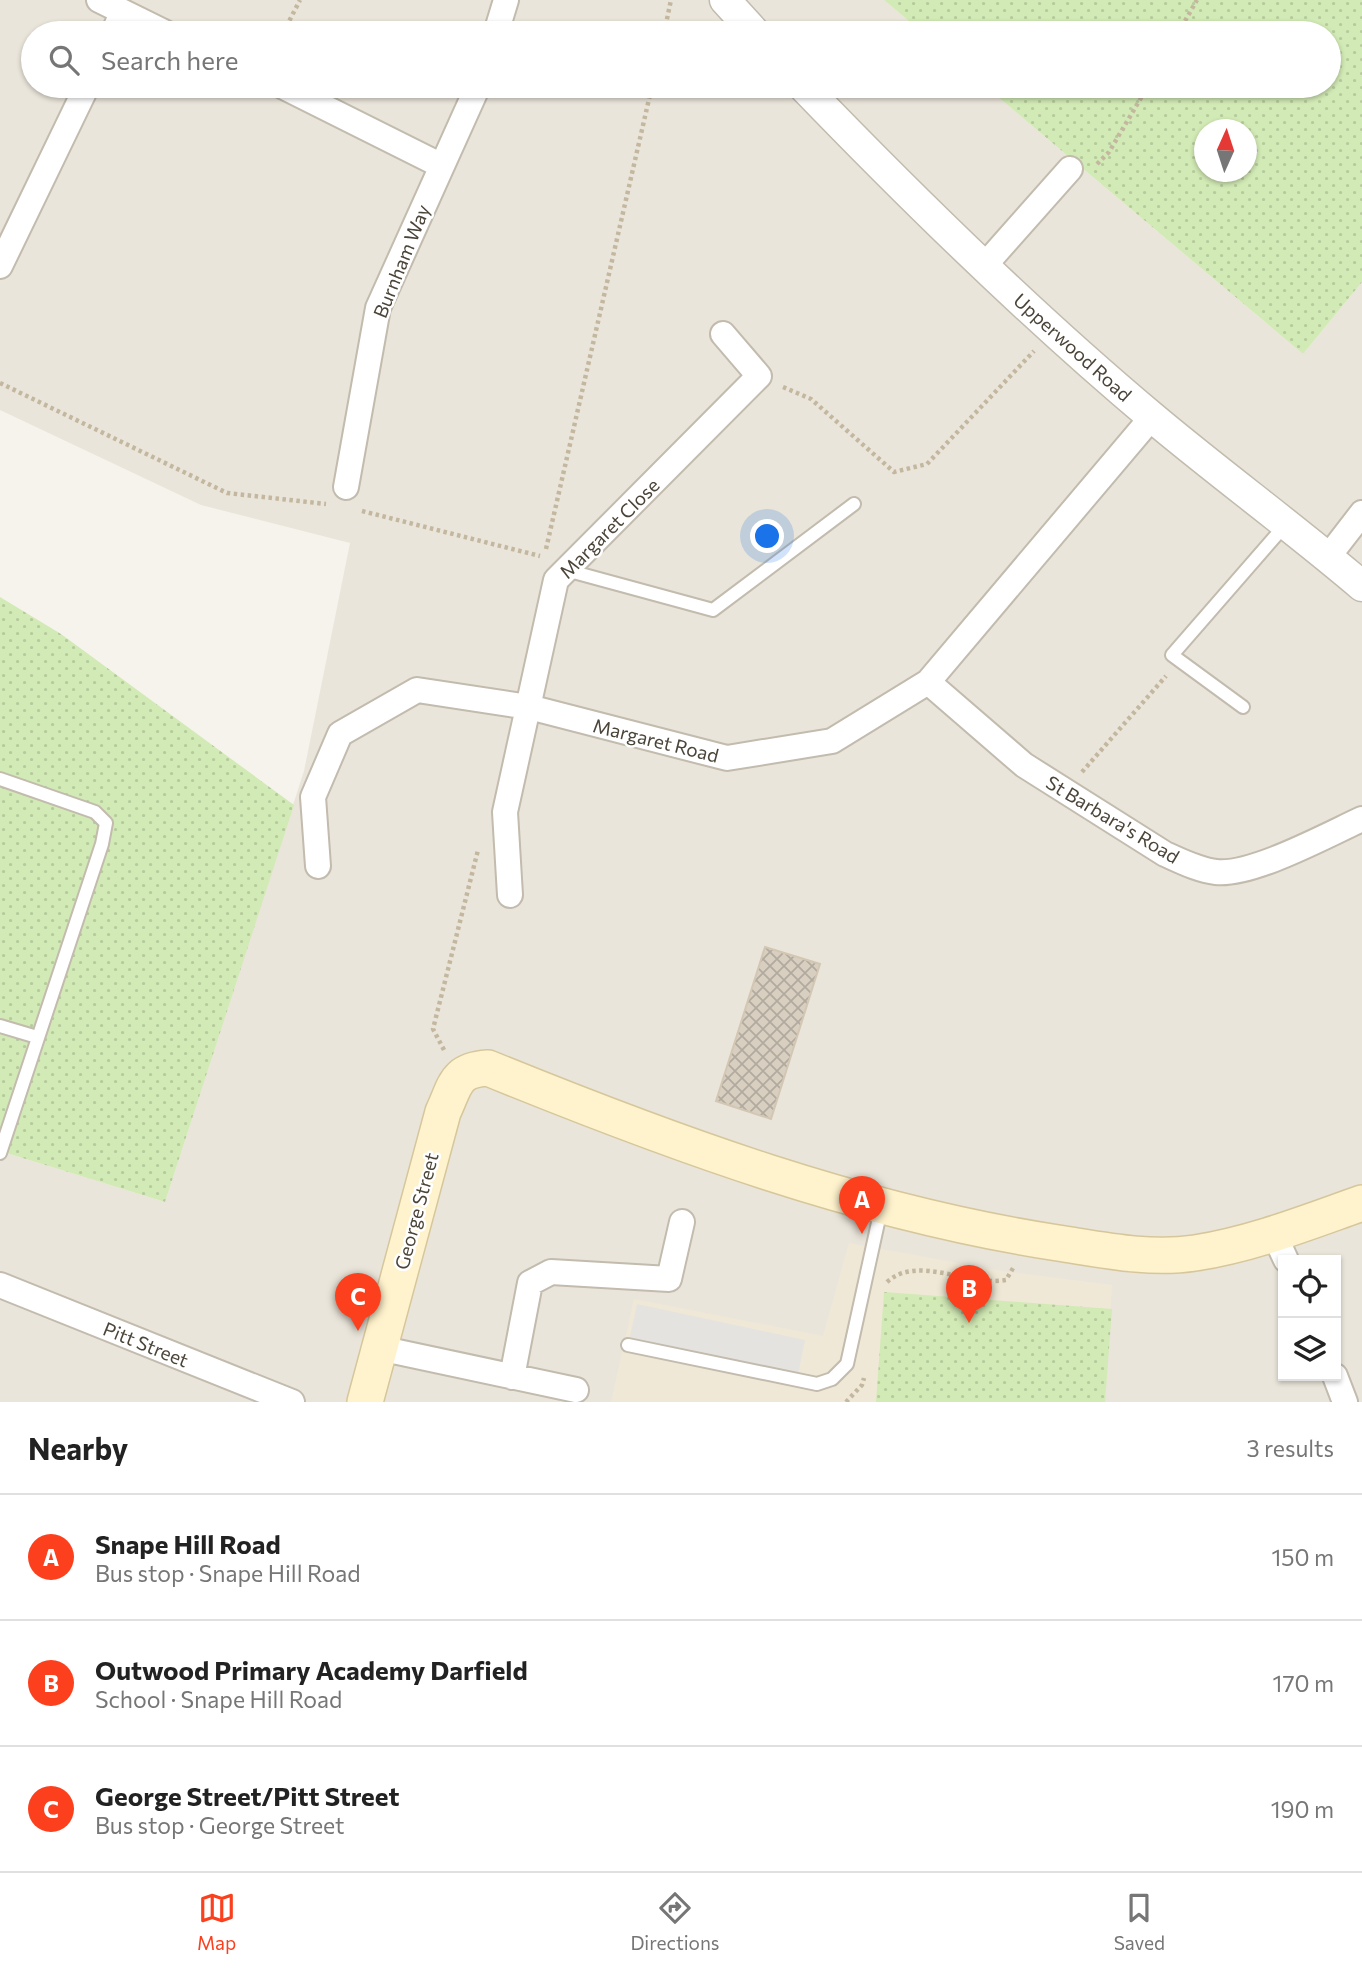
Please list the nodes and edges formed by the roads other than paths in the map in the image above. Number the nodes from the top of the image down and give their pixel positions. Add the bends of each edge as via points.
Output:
1 (99, 0) edge
2 (506, 0) edge
3 (724, 0) edge
4 (116, 21) edge
5 (500, 21) edge
6 (744, 21) edge
7 (81, 98) edge
8 (306, 98) edge
9 (472, 98) edge
10 (815, 98) edge
11 (440, 165) junction
12 (1070, 169) road end
13 (0, 265) edge
14 (984, 266) junction
15 (723, 334) dead end
16 (1152, 417) junction
17 (339, 496) road end
18 (855, 504) dead end
19 (1362, 513) edge
20 (1287, 524) junction
21 (1328, 557) junction
22 (566, 570) junction
23 (1362, 586) edge
24 (928, 681) junction
25 (528, 707) junction
26 (1243, 707) dead end
27 (0, 779) edge
28 (1362, 820) edge
29 (318, 866) dead end
30 (510, 895) dead end
31 (0, 1027) edge
32 (37, 1037) junction
33 (0, 1153) edge
34 (1362, 1203) edge
35 (882, 1205) junction
36 (682, 1222) dead end
37 (1280, 1247) edge
38 (0, 1285) edge
39 (628, 1345) dead end
40 (379, 1348) junction
41 (512, 1377) junction
42 (1337, 1381) edge
43 (576, 1390) dead end
44 (292, 1402) edge
45 (365, 1402) edge
46 (1345, 1402) edge

1 - 4 street
2 - 5 street
3 - 6 street
7 - 13 street
8 - 11 street
9 - 11 street, Burnham Way
10 - 14 street, Upperwood Road
11 - 17 street, Burnham Way via 378,308
12 - 14 street
14 - 16 street, Upperwood Road
15 - 22 street, Margaret Close via 759,376
16 - 20 street, Upperwood Road
16 - 24 street, Margaret Road
18 - 22 lane via 713,610
19 - 21 street
20 - 21 street, Upperwood Road
20 - 26 lane via 1172,655
21 - 23 street, Upperwood Road
22 - 25 street, Margaret Close via 556,580
24 - 25 street, Margaret Road via 832,741 727,758
24 - 28 street, St Barbara's Road via 1024,765 1190,865 1218,872 1251,868
25 - 29 street, Margaret Road via 417,690 340,734 313,797
25 - 30 street, Margaret Close via 505,812
27 - 32 lane via 95,812 106,823
31 - 32 lane
32 - 33 lane
34 - 37 main road
35 - 37 main road via 1021,1237 1148,1255
35 - 39 lane via 847,1364 832,1379 817,1384
35 - 40 main road, George Street via 774,1176 488,1068 465,1072 443,1112
36 - 41 street via 669,1279 551,1272 530,1283
38 - 44 street, Pitt Street
40 - 41 street
40 - 45 main road, George Street
41 - 43 street
42 - 46 street

